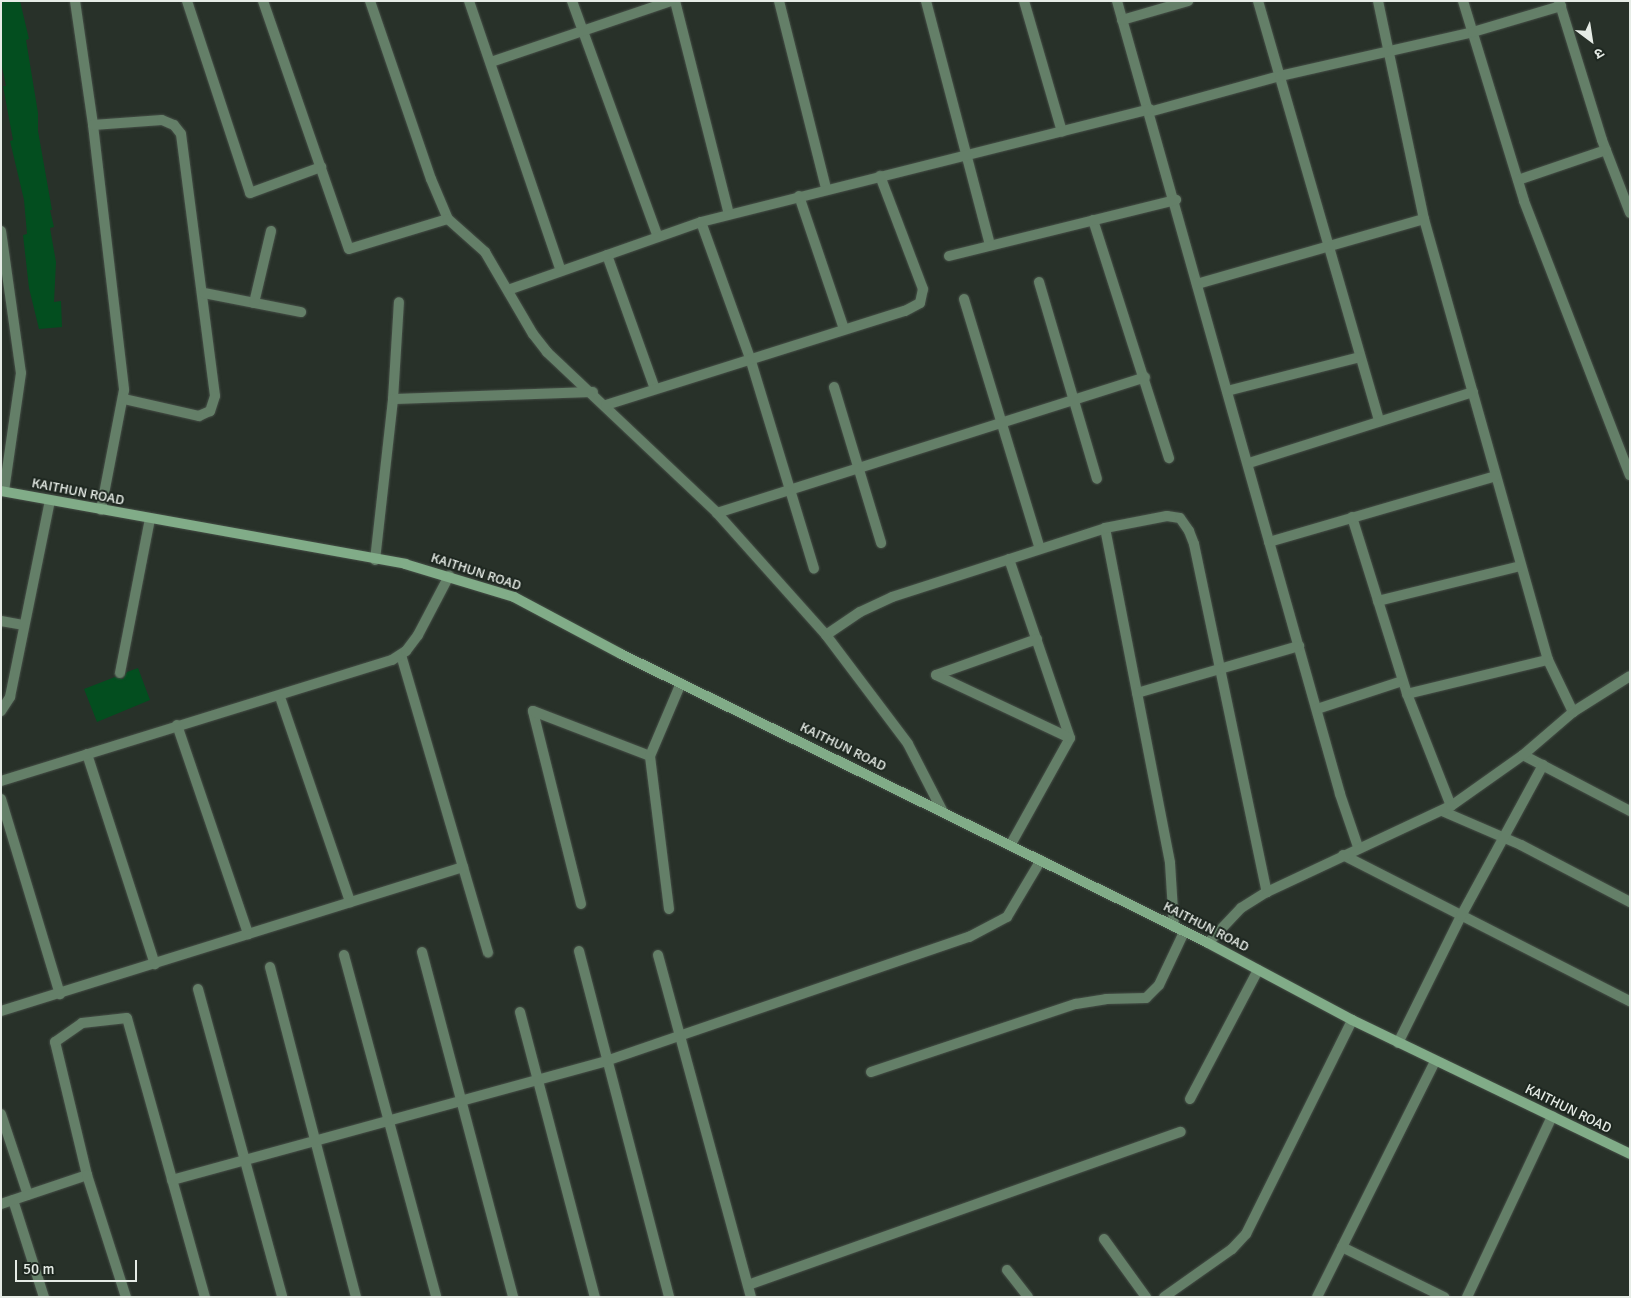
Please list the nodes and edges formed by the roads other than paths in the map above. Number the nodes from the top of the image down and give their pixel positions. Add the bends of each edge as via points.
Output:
1 (75, 1) edge
2 (187, 1) edge
3 (263, 1) edge
4 (370, 1) edge
5 (469, 1) edge
6 (572, 1) edge
7 (673, 1) edge
8 (779, 1) edge
9 (926, 1) edge
10 (1024, 1) edge
11 (1117, 1) edge
12 (1188, 1) edge
13 (1258, 1) edge
14 (1378, 1) edge
15 (1463, 1) edge
16 (1560, 4) edge
17 (1122, 20) junction
18 (582, 31) junction
19 (1472, 32) junction
20 (1390, 52) junction
21 (491, 62) junction
22 (1280, 76) junction
23 (1149, 110) junction
24 (93, 125) junction
25 (1062, 132) junction
26 (1606, 150) junction
27 (968, 155) junction
28 (321, 167) junction
29 (880, 176) junction
30 (1518, 180) junction
31 (826, 188) junction
32 (799, 196) junction
33 (1176, 200) junction
34 (1629, 209) edge
35 (729, 214) junction
36 (448, 219) junction
37 (1424, 219) junction
38 (1093, 220) junction
39 (701, 222) junction
40 (271, 231) dead end
41 (1, 232) edge
42 (658, 237) junction
43 (990, 245) junction
44 (1328, 246) junction
45 (608, 255) junction
46 (949, 256) dead end
47 (561, 271) junction
48 (1039, 282) dead end
49 (1197, 284) junction
50 (508, 290) junction
51 (204, 293) junction
52 (964, 299) dead end
53 (399, 302) dead end
54 (254, 303) junction
55 (301, 312) dead end
56 (844, 329) junction
57 (1360, 357) junction
58 (750, 358) junction
59 (1144, 377) junction
60 (834, 386) dead end
61 (655, 389) junction
62 (1227, 390) junction
63 (593, 392) junction
64 (1473, 392) junction
65 (124, 399) junction
66 (392, 399) junction
67 (1074, 400) junction
68 (606, 405) junction
69 (1379, 421) junction
70 (1001, 423) junction
71 (1169, 458) dead end
72 (1249, 463) junction
73 (858, 469) junction
74 (1630, 475) edge
75 (1496, 476) junction
76 (1097, 479) dead end
77 (790, 490) junction
78 (3, 491) edge
79 (50, 501) junction
80 (101, 510) junction
81 (717, 513) junction
82 (1352, 516) junction
83 (150, 519) junction
84 (1105, 528) junction
85 (1269, 542) junction
86 (881, 543) dead end
87 (1040, 549) junction
88 (1009, 559) junction
89 (375, 560) junction
90 (1521, 566) junction
91 (814, 569) dead end
92 (449, 576) junction
93 (1378, 601) junction
94 (1, 621) edge
95 (23, 625) junction
96 (826, 635) junction
97 (1037, 639) junction
98 (1298, 646) junction
99 (401, 655) junction
100 (1548, 660) junction
101 (1220, 668) junction
102 (120, 673) dead end
103 (1630, 676) edge
104 (1402, 681) junction
105 (681, 683) junction
106 (1137, 692) junction
107 (1407, 694) junction
108 (280, 697) junction
109 (1317, 709) junction
110 (1, 711) edge
111 (1573, 712) junction
112 (178, 725) junction
113 (1070, 738) junction
114 (87, 754) junction
115 (1523, 755) junction
116 (650, 756) junction
117 (1543, 765) junction
118 (1, 781) edge
119 (1, 799) edge
120 (1447, 808) junction
121 (1630, 811) edge
122 (943, 812) junction
123 (1503, 838) junction
124 (1011, 844) junction
125 (1358, 847) junction
126 (1343, 855) junction
127 (1040, 860) junction
128 (463, 867) junction
129 (1267, 892) junction
130 (350, 902) junction
131 (1630, 902) edge
132 (581, 904) dead end
133 (669, 909) dead end
134 (1461, 916) junction
135 (1179, 929) junction
136 (248, 934) junction
137 (1208, 943) junction
138 (579, 951) dead end
139 (422, 952) dead end
140 (488, 952) dead end
141 (344, 955) dead end
142 (658, 955) dead end
143 (155, 964) junction
144 (270, 966) dead end
145 (1258, 970) junction
146 (198, 989) dead end
147 (60, 994) junction
148 (1630, 1001) edge
149 (1, 1011) edge
150 (520, 1012) dead end
151 (1352, 1020) junction
152 (682, 1036) junction
153 (1398, 1043) junction
154 (606, 1061) junction
155 (1435, 1061) junction
156 (871, 1072) dead end
157 (536, 1080) junction
158 (1190, 1099) dead end
159 (459, 1102) junction
160 (1, 1114) edge
161 (1552, 1116) junction
162 (389, 1121) junction
163 (1181, 1132) dead end
164 (315, 1142) junction
165 (1630, 1154) edge
166 (245, 1160) junction
167 (87, 1175) junction
168 (172, 1180) junction
169 (28, 1195) junction
170 (13, 1200) junction
171 (1, 1204) edge
172 (1104, 1239) dead end
173 (1342, 1247) junction
174 (1007, 1270) dead end
175 (748, 1285) junction
176 (44, 1297) edge
177 (126, 1297) edge
178 (205, 1297) edge
179 (282, 1297) edge
180 (356, 1297) edge
181 (436, 1297) edge
182 (513, 1297) edge
183 (596, 1297) edge
184 (669, 1297) edge
185 (751, 1297) edge
186 (1028, 1297) edge
187 (1146, 1297) edge
188 (1164, 1297) edge
189 (1317, 1297) edge
190 (1444, 1297) edge
191 (1467, 1297) edge

1 - 24 street
2 - 28 street via 250,193
3 - 28 street
4 - 36 street via 437,197
5 - 21 street
6 - 18 street
7 - 18 street
7 - 35 street
8 - 31 street
9 - 27 street
10 - 25 street
11 - 17 street
12 - 17 street
13 - 22 street
14 - 20 street
15 - 19 street
16 - 19 street
16 - 26 street
17 - 23 street
18 - 21 street
18 - 42 street
19 - 20 street
19 - 30 street
20 - 22 street
20 - 37 street
21 - 47 street
22 - 23 street
22 - 44 street
23 - 25 street
23 - 33 street
24 - 51 street via 162,120 178,129 184,142
24 - 65 street
25 - 27 street
26 - 30 street
26 - 34 street
27 - 29 street
27 - 43 street
28 - 36 street via 349,249
29 - 31 street
29 - 56 street via 923,289 923,297 916,306 905,311
30 - 74 street via 1602,410
31 - 32 street
32 - 35 street
32 - 56 street
33 - 38 street
33 - 49 street
35 - 39 street
36 - 50 street via 485,252
37 - 44 street
37 - 64 street
38 - 43 street
38 - 59 street
39 - 42 street
39 - 58 street
40 - 54 street
41 - 78 street via 21,373
42 - 45 street
43 - 46 street
44 - 49 street
44 - 57 street
45 - 47 street
45 - 61 street
47 - 50 street
48 - 67 street
49 - 62 street
50 - 63 street via 547,352
51 - 54 street
51 - 65 street via 215,396 210,411 199,416 186,415
52 - 70 street
53 - 66 street
54 - 55 street
56 - 58 street
57 - 62 street
57 - 69 street
58 - 61 street
58 - 77 street
59 - 67 street
59 - 71 street
60 - 73 street
61 - 68 street
62 - 72 street
63 - 66 street
63 - 68 street
64 - 69 street
64 - 75 street
65 - 80 street
66 - 89 street
67 - 70 street
67 - 76 street
68 - 81 street
69 - 72 street
70 - 73 street
70 - 87 street
72 - 85 street
73 - 77 street
73 - 86 street
75 - 82 street
75 - 90 street
77 - 81 street
77 - 91 street
78 - 79 street, KAITHUN ROAD
79 - 80 street, KAITHUN ROAD
79 - 95 street
80 - 83 street, KAITHUN ROAD
81 - 96 street
82 - 85 street
82 - 93 street
83 - 89 street, KAITHUN ROAD
83 - 102 street
84 - 87 street
84 - 101 street via 1167,516 1184,522 1194,544
84 - 106 street
85 - 98 street
87 - 88 street
88 - 96 street via 892,597 860,612
88 - 97 street
89 - 92 street, KAITHUN ROAD
90 - 93 street
90 - 100 street
92 - 99 street via 418,635
92 - 105 street, KAITHUN ROAD via 514,597
93 - 104 street
94 - 95 street
95 - 110 street via 10,697
96 - 122 street via 908,744
97 - 113 street
97 - 113 street via 936,675
98 - 101 street
98 - 109 street
99 - 108 street via 383,664
99 - 128 street
100 - 107 street
100 - 111 street
101 - 106 street
101 - 129 street
103 - 111 street
104 - 107 street
104 - 109 street
105 - 116 street
105 - 122 street, KAITHUN ROAD
106 - 135 street via 1170,862
107 - 120 street
108 - 112 street
108 - 130 street
109 - 125 street
111 - 115 street
112 - 114 street
112 - 136 street
113 - 124 street
114 - 118 street
114 - 143 street
115 - 117 street
115 - 120 street
116 - 132 street via 533,711
116 - 133 street
117 - 121 street
117 - 123 street
119 - 147 street
120 - 123 street
120 - 125 street
122 - 124 street, KAITHUN ROAD
123 - 131 street
123 - 134 street
124 - 127 street, KAITHUN ROAD
125 - 126 street
126 - 129 street
126 - 134 street
127 - 135 street, KAITHUN ROAD
127 - 152 street via 1015,908 989,930
128 - 130 street
128 - 140 street
129 - 137 street via 1241,908
130 - 136 street
134 - 148 street
134 - 153 street
135 - 137 street, KAITHUN ROAD
135 - 156 street via 1159,985 1146,998 1076,1004
136 - 143 street
137 - 145 street, KAITHUN ROAD
138 - 154 street
139 - 159 street
141 - 162 street
142 - 152 street
143 - 147 street
144 - 164 street
145 - 151 street, KAITHUN ROAD
145 - 158 street
146 - 166 street
147 - 149 street
150 - 157 street
151 - 153 street, KAITHUN ROAD
151 - 188 street via 1246,1234 1232,1249
152 - 154 street
152 - 175 street
153 - 155 street, KAITHUN ROAD
154 - 157 street
154 - 184 street
155 - 161 street, KAITHUN ROAD
155 - 173 street
157 - 159 street
157 - 183 street
159 - 162 street
159 - 182 street
160 - 169 street
161 - 165 street, KAITHUN ROAD
161 - 191 street
162 - 164 street
162 - 181 street
163 - 175 street
164 - 166 street
164 - 180 street
166 - 168 street
166 - 179 street
167 - 168 street via 55,1042 82,1023 127,1018
167 - 169 street
167 - 177 street
168 - 178 street
169 - 170 street
170 - 171 street
170 - 176 street
172 - 187 street
173 - 189 street
173 - 190 street
174 - 186 street
175 - 185 street

